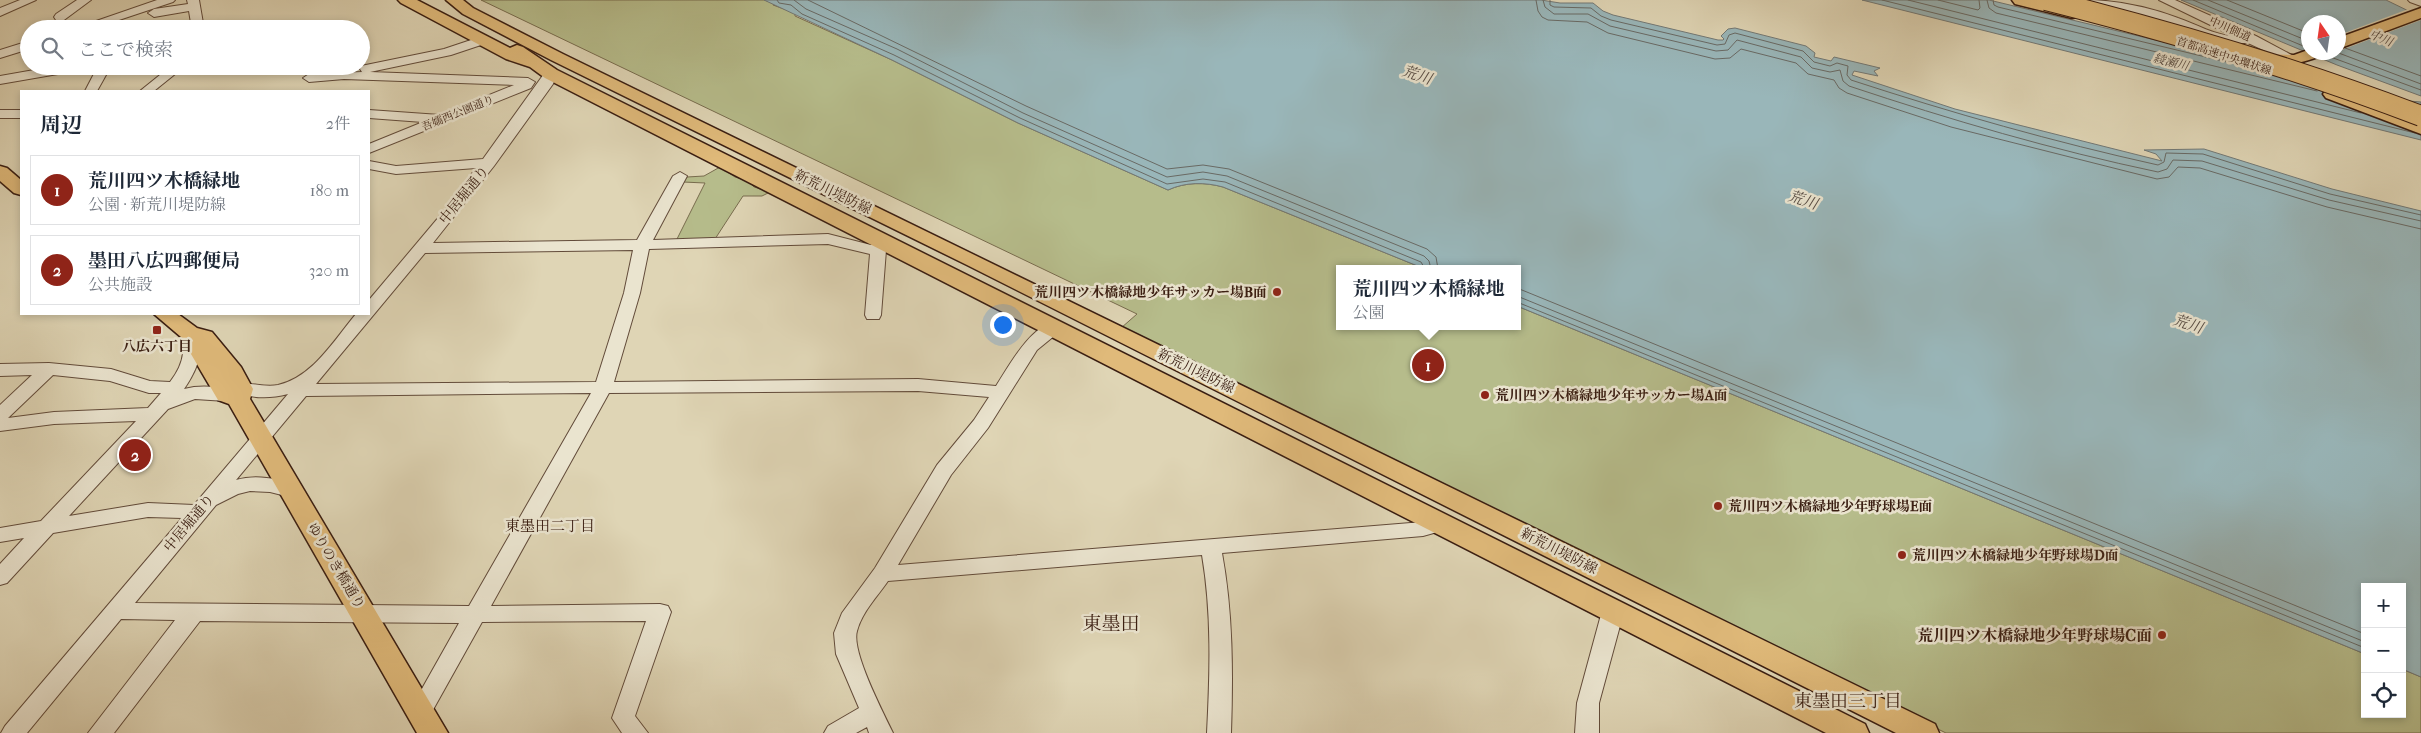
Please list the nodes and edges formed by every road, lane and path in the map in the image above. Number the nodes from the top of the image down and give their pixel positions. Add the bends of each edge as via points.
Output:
1 (30, 0) edge
2 (85, 0) edge
3 (169, 0) edge
4 (406, 0) edge
5 (2022, 0) edge
6 (2034, 0) edge
7 (2046, 0) edge
8 (2063, 0) edge
9 (2090, 0) edge
10 (2165, 0) edge
11 (2414, 0) edge
12 (2421, 2) edge
13 (194, 3) edge
14 (461, 6) edge
15 (0, 12) edge
16 (129, 13) junction
17 (2421, 13) edge
18 (2098, 15) junction
19 (60, 18) dead end
20 (107, 20) edge
21 (197, 20) edge
22 (2252, 38) junction
23 (483, 40) junction
24 (2346, 41) edge
25 (20, 48) edge
26 (0, 54) edge
27 (2301, 56) edge
28 (2301, 57) edge
29 (370, 69) edge
30 (546, 73) junction
31 (29, 75) edge
32 (100, 75) edge
33 (167, 75) edge
34 (344, 75) joint
35 (309, 78) dead end
36 (0, 80) edge
37 (528, 82) junction
38 (92, 90) edge
39 (147, 90) edge
40 (0, 114) edge
41 (20, 114) edge
42 (370, 114) edge
43 (2421, 116) edge
44 (441, 120) junction
45 (2421, 128) edge
46 (370, 150) edge
47 (489, 164) junction
48 (370, 165) edge
49 (0, 173) edge
50 (680, 176) dead end
51 (20, 188) edge
52 (642, 245) junction
53 (882, 246) junction
54 (420, 248) junction
55 (370, 306) edge
56 (166, 315) edge
57 (363, 315) edge
58 (873, 315) dead end
59 (1054, 328) junction
60 (189, 333) junction
61 (49, 369) junction
62 (0, 370) edge
63 (316, 372) junction
64 (175, 388) junction
65 (603, 388) junction
66 (301, 390) junction
67 (1000, 392) junction
68 (235, 394) junction
69 (157, 411) junction
70 (0, 415) edge
71 (0, 426) edge
72 (260, 437) junction
73 (290, 490) junction
74 (202, 508) junction
75 (1441, 524) junction
76 (48, 526) junction
77 (0, 535) edge
78 (1211, 546) junction
79 (882, 574) junction
80 (0, 577) edge
81 (115, 611) junction
82 (1612, 611) junction
83 (194, 612) junction
84 (365, 615) junction
85 (474, 615) junction
86 (427, 722) edge
87 (876, 723) edge
88 (13, 733) edge
89 (100, 733) edge
90 (636, 733) edge
91 (836, 733) edge
92 (1219, 733) edge
93 (1587, 733) edge
94 (1854, 733) edge
95 (1924, 733) edge

1 - 15 street
2 - 19 street
3 - 16 street
4 - 23 main road, 新荒川堤防線
5 - 45 highway, 首都高速中央環状線 via 2187,44 2290,78
6 - 18 main road
7 - 43 highway, 首都高速中央環状線, bridge via 2243,53
8 - 18 street
9 - 22 street via 2171,20 2221,38 2235,41
10 - 22 street, 中川側道
11 - 12 street
13 - 16 street via 152,14
13 - 21 street
14 - 30 main road, 新荒川堤防線 via 481,29
14 - 95 main road, 新荒川堤防線
16 - 20 street
17 - 24 main road
18 - 28 main road via 2266,58
22 - 27 street, 中川側道
23 - 29 street via 447,52
23 - 30 main road, 新荒川堤防線
25 - 26 street
30 - 37 street, 吾嬬西公園通り
30 - 47 street, 中居堀通り
30 - 53 main road, 新荒川堤防線
31 - 36 street
32 - 38 street
33 - 39 street
34 - 35 street
34 - 37 street
37 - 44 street, 吾嬬西公園通り
40 - 41 street
42 - 44 street
44 - 46 street, 吾嬬西公園通り
47 - 48 street via 396,170
47 - 54 street, 中居堀通り
49 - 51 main road
50 - 52 street
52 - 53 street via 828,239 873,250
52 - 54 street
52 - 65 street via 632,293
53 - 58 street
53 - 59 main road, 新荒川堤防線
54 - 55 street, 中居堀通り
56 - 60 main road
57 - 63 street, 中居堀通り
59 - 67 street via 1031,346
59 - 75 main road, 新荒川堤防線
60 - 64 street via 193,354
60 - 68 main road, ゆりのき橋通り
61 - 62 street
61 - 64 street via 111,375 149,387
61 - 70 street
63 - 66 street, 中居堀通り
63 - 68 street via 286,388
64 - 69 street
65 - 66 street
65 - 67 street via 918,385
65 - 85 street
66 - 72 street, 中居堀通り
67 - 79 street via 981,424 944,470
68 - 69 street via 198,392 176,398
68 - 72 main road, ゆりのき橋通り
69 - 71 street via 54,418
69 - 76 street
72 - 73 main road, ゆりのき橋通り
72 - 74 street, 中居堀通り
73 - 74 street via 258,483 229,490
73 - 84 main road, ゆりのき橋通り
74 - 76 street via 148,510
74 - 81 street, 中居堀通り
75 - 78 street via 1423,529
75 - 82 main road, 新荒川堤防線
76 - 77 street
76 - 80 street
78 - 79 street
78 - 92 street via 1219,585 1222,642
79 - 87 street via 853,613 845,633 847,654
81 - 83 street
81 - 88 street, 中居堀通り
82 - 93 street via 1588,703
82 - 94 main road, 新荒川堤防線
83 - 84 street
83 - 89 street
84 - 85 street
84 - 86 main road, ゆりのき橋通り
85 - 86 street
85 - 90 street via 660,612 623,718
87 - 91 street

